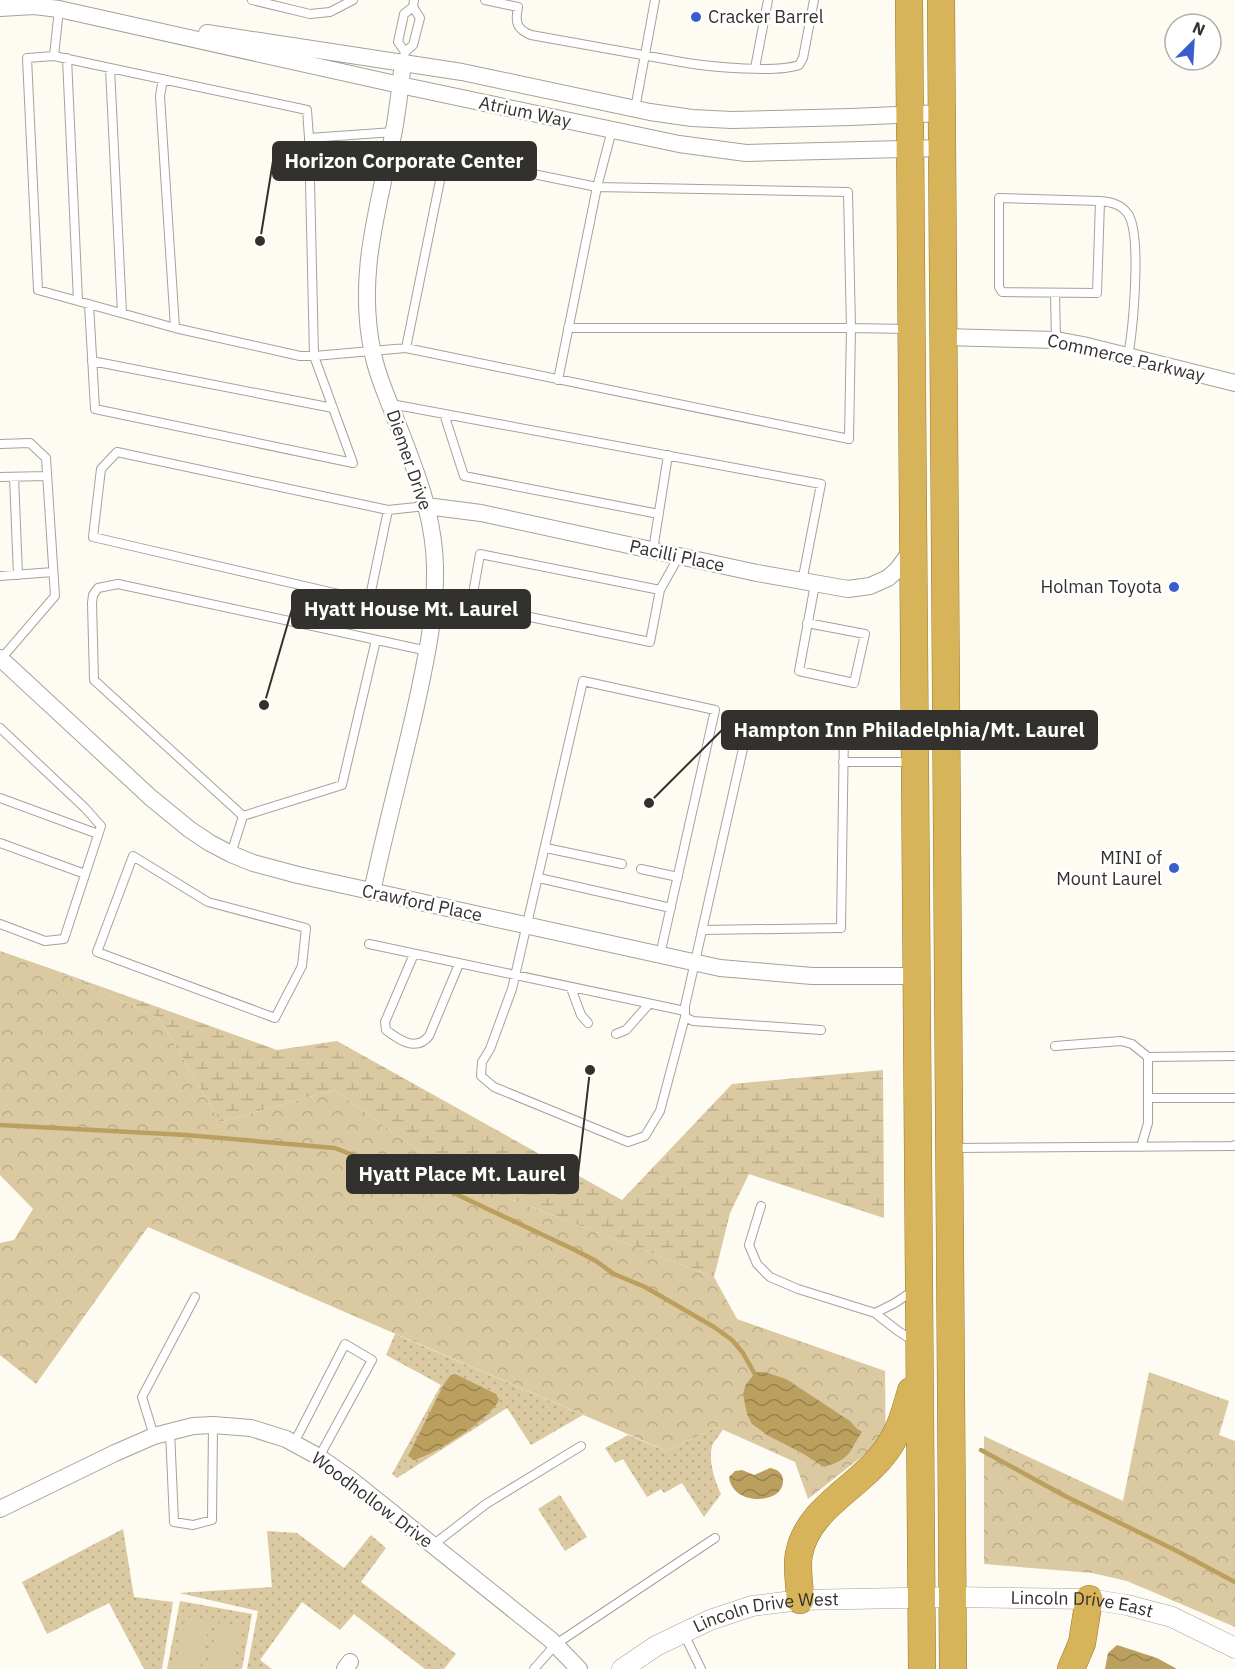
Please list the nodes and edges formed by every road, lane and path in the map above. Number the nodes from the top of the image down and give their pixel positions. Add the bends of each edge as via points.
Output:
1 (252, 0) edge
2 (353, 0) edge
3 (484, 0) edge
4 (655, 0) edge
5 (768, 0) edge
6 (814, 0) edge
7 (909, 0) edge
8 (941, 0) edge
9 (414, 3) edge
10 (519, 3) edge
11 (60, 5) edge
12 (82, 7) edge
13 (0, 8) edge
14 (114, 21) junction
15 (54, 56) junction
16 (645, 57) junction
17 (67, 58) junction
18 (404, 58) junction
19 (110, 68) junction
20 (755, 68) junction
21 (163, 79) junction
22 (400, 85) junction
23 (635, 109) junction
24 (942, 113) junction
25 (910, 114) junction
26 (612, 130) junction
27 (309, 138) junction
28 (393, 138) junction
29 (942, 148) junction
30 (910, 150) junction
31 (445, 156) junction
32 (597, 187) junction
33 (1100, 201) junction
34 (1056, 294) junction
35 (78, 301) junction
36 (89, 304) junction
37 (122, 313) junction
38 (175, 328) junction
39 (568, 328) junction
40 (851, 328) junction
41 (911, 329) junction
42 (944, 337) junction
43 (1056, 340) junction
44 (406, 348) junction
45 (372, 352) junction
46 (314, 356) junction
47 (1128, 356) junction
48 (92, 361) junction
49 (558, 380) junction
50 (1235, 383) edge
51 (390, 404) junction
52 (333, 408) junction
53 (444, 414) junction
54 (0, 444) edge
55 (668, 455) junction
56 (47, 476) junction
57 (0, 477) edge
58 (14, 477) junction
59 (426, 506) junction
60 (388, 510) junction
61 (658, 514) junction
62 (913, 548) junction
63 (653, 550) junction
64 (679, 556) junction
65 (53, 572) junction
66 (18, 575) junction
67 (0, 576) edge
68 (808, 583) junction
69 (660, 590) junction
70 (434, 597) junction
71 (471, 605) junction
72 (807, 623) junction
73 (376, 640) junction
74 (428, 651) junction
75 (0, 658) edge
76 (0, 728) edge
77 (843, 762) junction
78 (914, 762) junction
79 (0, 798) edge
80 (243, 816) junction
81 (98, 834) junction
82 (0, 843) edge
83 (546, 848) junction
84 (231, 854) junction
85 (622, 864) dead end
86 (641, 868) dead end
87 (85, 874) junction
88 (678, 877) junction
89 (539, 878) junction
90 (372, 892) junction
91 (208, 902) joint
92 (671, 908) junction
93 (0, 924) edge
94 (528, 927) junction
95 (702, 930) junction
96 (369, 944) dead end
97 (414, 954) junction
98 (660, 956) junction
99 (695, 963) junction
100 (459, 964) junction
101 (516, 976) junction
102 (916, 976) junction
103 (571, 988) junction
104 (649, 1004) junction
105 (685, 1014) junction
106 (588, 1023) dead end
107 (821, 1030) dead end
108 (615, 1034) dead end
109 (1055, 1046) dead end
110 (1235, 1056) edge
111 (1148, 1057) junction
112 (1148, 1098) junction
113 (1235, 1098) edge
114 (1235, 1145) edge
115 (1141, 1147) junction
116 (950, 1148) junction
117 (761, 1206) dead end
118 (918, 1287) junction
119 (195, 1297) dead end
120 (875, 1313) junction
121 (919, 1352) junction
122 (213, 1425) junction
123 (162, 1434) junction
124 (294, 1443) junction
125 (580, 1446) dead end
126 (319, 1457) junction
127 (0, 1509) edge
128 (715, 1538) dead end
129 (432, 1546) junction
130 (920, 1597) junction
131 (953, 1597) junction
132 (1089, 1599) junction
133 (800, 1600) junction
134 (682, 1632) junction
135 (556, 1644) junction
136 (1235, 1648) edge
137 (534, 1669) edge
138 (579, 1669) edge
139 (622, 1669) edge
140 (701, 1669) edge
141 (922, 1669) edge
142 (953, 1669) edge
143 (1071, 1669) edge

1 - 2 lane via 310,14 330,12
3 - 10 lane
4 - 16 lane
5 - 20 lane
6 - 20 lane via 799,65
7 - 25 highway
8 - 24 highway
9 - 18 lane via 420,18 413,45
9 - 18 lane via 404,14 398,42
10 - 16 lane via 517,25 525,33
11 - 12 street, Atrium Way
11 - 13 street, Atrium Way
11 - 15 lane
12 - 14 street, Atrium Way
14 - 18 street, Atrium Way
14 - 22 street, Atrium Way
15 - 17 lane
15 - 35 lane via 27,58 38,290
16 - 20 lane
16 - 23 lane
17 - 19 lane
17 - 35 lane
18 - 22 street, Diemer Drive
18 - 23 street, Atrium Way
19 - 21 lane
19 - 37 lane
21 - 27 lane via 307,110
21 - 38 lane via 160,96
22 - 26 street, Atrium Way
22 - 28 street, Diemer Drive
23 - 25 street, Atrium Way via 732,120
24 - 25 street, Atrium Way
24 - 29 highway
25 - 30 highway
26 - 30 street, Atrium Way via 746,153
26 - 32 lane
27 - 28 lane
27 - 46 lane
28 - 31 lane
28 - 45 street, Diemer Drive via 366,269
29 - 30 street, Atrium Way
29 - 42 highway
30 - 41 highway
31 - 32 lane
31 - 44 lane
32 - 39 lane
32 - 40 lane via 848,192
33 - 34 lane via 1097,293
33 - 34 lane via 999,198 999,287 1007,293
33 - 47 lane via 1121,206 1134,227 1134,323
34 - 43 lane
35 - 36 lane
36 - 37 lane
36 - 48 lane
37 - 38 lane
38 - 46 lane
39 - 40 lane
39 - 49 lane
40 - 41 lane
40 - 49 lane via 849,440
41 - 62 highway
42 - 43 street, Commerce Parkway
42 - 116 highway
43 - 47 street, Commerce Parkway
44 - 45 lane
44 - 49 lane
45 - 46 lane
45 - 51 street, Diemer Drive
46 - 52 lane
47 - 50 street, Commerce Parkway
48 - 52 lane
48 - 52 lane via 95,410 353,463
51 - 53 lane
51 - 59 street, Diemer Drive
53 - 55 lane
53 - 61 lane via 464,476
54 - 56 lane via 30,443 46,458
55 - 61 lane
55 - 68 lane via 821,483
56 - 58 lane
56 - 65 lane
57 - 58 lane
58 - 66 lane
59 - 60 lane
59 - 63 street, Pacilli Place via 481,513
59 - 70 street, Diemer Drive via 434,556
60 - 60 lane via 117,452 101,469 93,537 369,601
61 - 63 lane
62 - 68 street, Pacilli Place via 888,578 870,586 848,589
62 - 78 highway
63 - 64 street, Pacilli Place
64 - 68 street, Pacilli Place
64 - 69 lane
65 - 66 lane
65 - 75 lane via 55,596
66 - 67 lane
68 - 72 lane
69 - 71 lane via 480,554
69 - 71 lane via 651,642
70 - 71 lane
70 - 74 street, Diemer Drive
72 - 72 lane via 799,671 854,683 865,634
73 - 74 lane
73 - 80 lane via 342,784
73 - 80 lane via 118,584 98,588 92,603 94,680
74 - 90 street, Diemer Drive
75 - 84 street, Crawford Place via 170,814
76 - 81 lane via 101,825
77 - 78 lane
77 - 95 lane via 841,928
77 - 95 lane via 844,731 747,731
78 - 102 highway
79 - 81 lane
80 - 84 lane
81 - 87 lane
82 - 87 lane
83 - 85 lane
83 - 88 lane via 583,681 715,710
83 - 89 lane
84 - 90 street, Crawford Place
86 - 88 lane
87 - 93 lane via 64,939 45,941
88 - 92 lane
89 - 92 lane
89 - 94 lane
90 - 94 street, Crawford Place
91 - 91 lane via 133,856 97,952 275,1018 302,966 306,928
92 - 98 lane
94 - 98 street, Crawford Place
94 - 101 lane
95 - 99 lane
96 - 97 lane
97 - 100 lane
97 - 100 lane via 384,1022 386,1030 396,1038 413,1045 429,1036
98 - 99 street, Crawford Place
99 - 102 street, Crawford Place via 789,975
99 - 105 lane
100 - 101 lane
101 - 103 lane
101 - 105 lane via 482,1062 481,1077 628,1142 645,1136 660,1111
102 - 118 highway
103 - 104 lane
103 - 106 lane
104 - 105 lane
104 - 108 lane via 626,1030
105 - 107 lane via 693,1021
109 - 111 lane via 1120,1041 1132,1044
110 - 111 lane
111 - 112 lane
112 - 113 lane
112 - 115 lane via 1148,1123
114 - 115 lane
115 - 116 lane
116 - 131 highway
117 - 120 lane via 749,1245 757,1264 770,1277 798,1290
118 - 120 lane
118 - 121 highway
119 - 123 lane via 142,1397
120 - 121 lane
121 - 130 highway
121 - 133 highway via 904,1419 894,1438 867,1473 822,1512 802,1544
122 - 123 street, Woodhollow Drive
122 - 123 lane via 212,1520 193,1525 174,1522
122 - 124 street, Woodhollow Drive via 251,1428
123 - 127 street, Woodhollow Drive
124 - 126 street, Woodhollow Drive
124 - 126 lane via 345,1344 372,1360
125 - 129 lane via 486,1504
126 - 129 street, Woodhollow Drive
128 - 135 lane
129 - 135 street, Woodhollow Drive
130 - 131 street, Lincoln Drive East
130 - 133 street, Lincoln Drive West
130 - 141 highway
131 - 132 street, Lincoln Drive East
131 - 142 highway
132 - 136 street, Lincoln Drive East via 1151,1610
132 - 143 highway via 1082,1642
133 - 134 street, Lincoln Drive West via 752,1606
134 - 139 street, Lincoln Drive West
134 - 140 lane
135 - 137 lane
135 - 138 street, Woodhollow Drive

